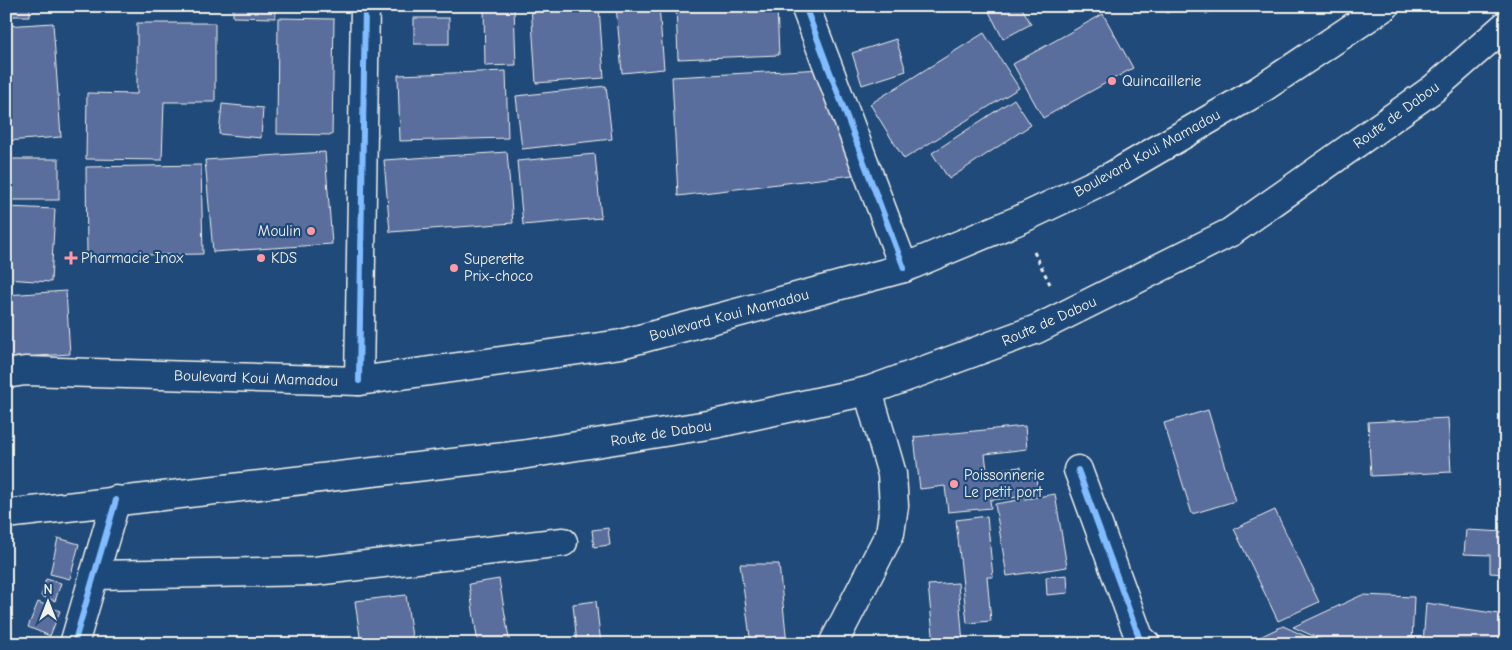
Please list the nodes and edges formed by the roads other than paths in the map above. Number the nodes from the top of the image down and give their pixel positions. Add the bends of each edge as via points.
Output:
1 (365, 6) edge
2 (805, 6) edge
3 (1385, 6) edge
4 (1506, 25) edge
5 (904, 268) junction
6 (6, 374) edge
7 (359, 381) junction
8 (868, 391) junction
9 (1078, 470) dead end
10 (116, 500) junction
11 (6, 514) edge
12 (563, 542) dead end
13 (94, 575) junction
14 (1140, 642) edge
15 (74, 644) edge
16 (833, 644) edge

1 - 7 main road
2 - 5 main road
3 - 5 main road, Boulevard Koui Mamadou via 1258,91 1112,176 1019,220
4 - 8 main road, Route de Dabou via 1433,89 1231,232 1037,329
5 - 7 main road, Boulevard Koui Mamadou via 621,344
6 - 7 main road, Boulevard Koui Mamadou via 25,371
8 - 10 main road, Route de Dabou via 714,424 521,455
8 - 16 main road via 892,474 894,506 890,533
9 - 14 main road
10 - 11 main road
10 - 13 main road
12 - 13 main road via 314,572
13 - 15 main road

